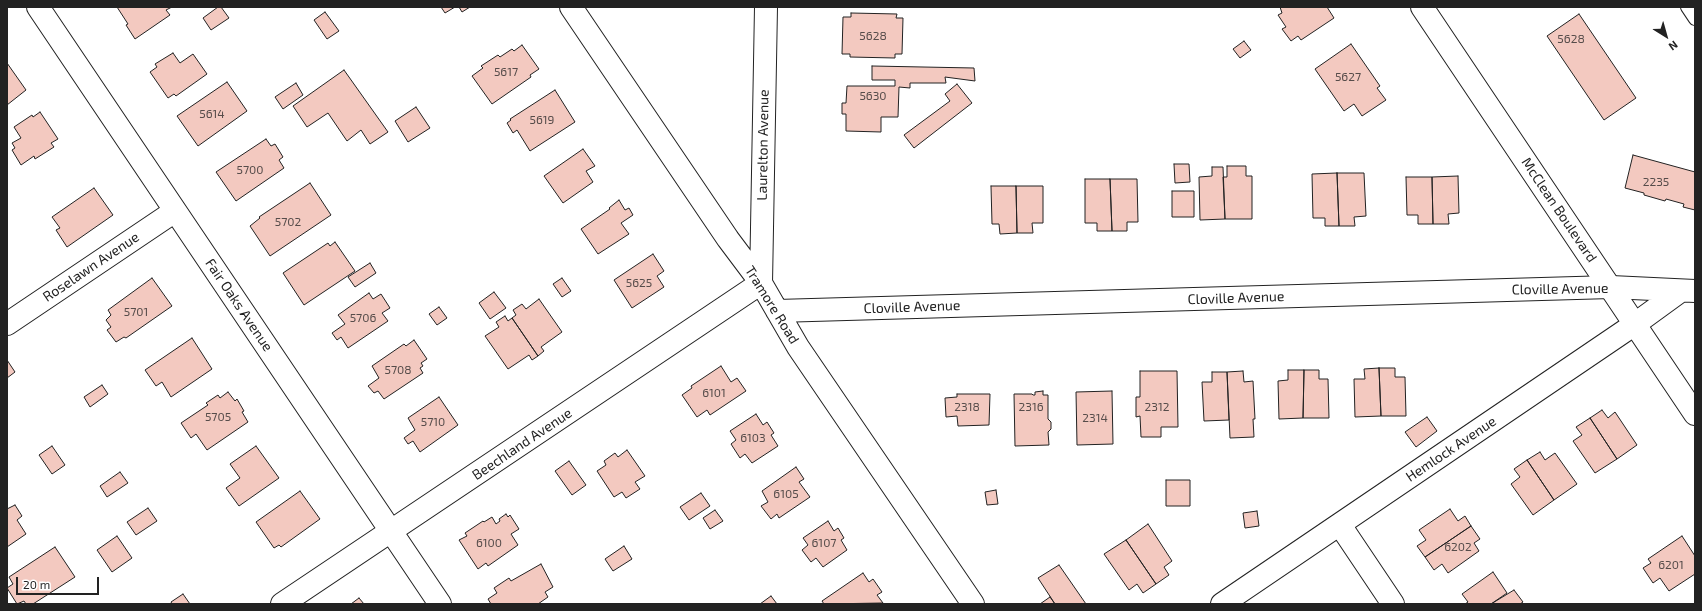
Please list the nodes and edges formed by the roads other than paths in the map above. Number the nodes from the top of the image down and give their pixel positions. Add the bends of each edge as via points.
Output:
1 (38, 7) edge
2 (571, 7) edge
3 (766, 7) edge
4 (1422, 7) edge
5 (1687, 7) edge
6 (1695, 19) edge
7 (175, 211) junction
8 (761, 283) junction
9 (1611, 287) junction
10 (1687, 292) edge
11 (777, 311) junction
12 (7, 324) edge
13 (1635, 324) junction
14 (1695, 414) edge
15 (1340, 525) junction
16 (392, 531) junction
17 (282, 604) edge
18 (440, 604) edge
19 (972, 604) edge
20 (1222, 604) edge
21 (1393, 604) edge

1 - 7 street, Fair Oaks Avenue
2 - 8 street, Tramore Road via 728,239
3 - 8 street, Laurelton Avenue
4 - 9 street, McClean Boulevard
5 - 6 lane
7 - 12 street, Roselawn Avenue
7 - 16 street, Fair Oaks Avenue
8 - 11 street, Tramore Road
8 - 16 street, Beechland Avenue
9 - 10 street, Cloville Avenue
9 - 11 street, Cloville Avenue
9 - 13 street, McClean Boulevard
10 - 13 street, Hemlock Avenue
11 - 19 street, Tramore Road via 798,347
13 - 14 street, McClean Boulevard
13 - 15 street, Hemlock Avenue
15 - 20 street, Hemlock Avenue
15 - 21 street
16 - 17 street, Beechland Avenue
16 - 18 street, Fair Oaks Avenue

